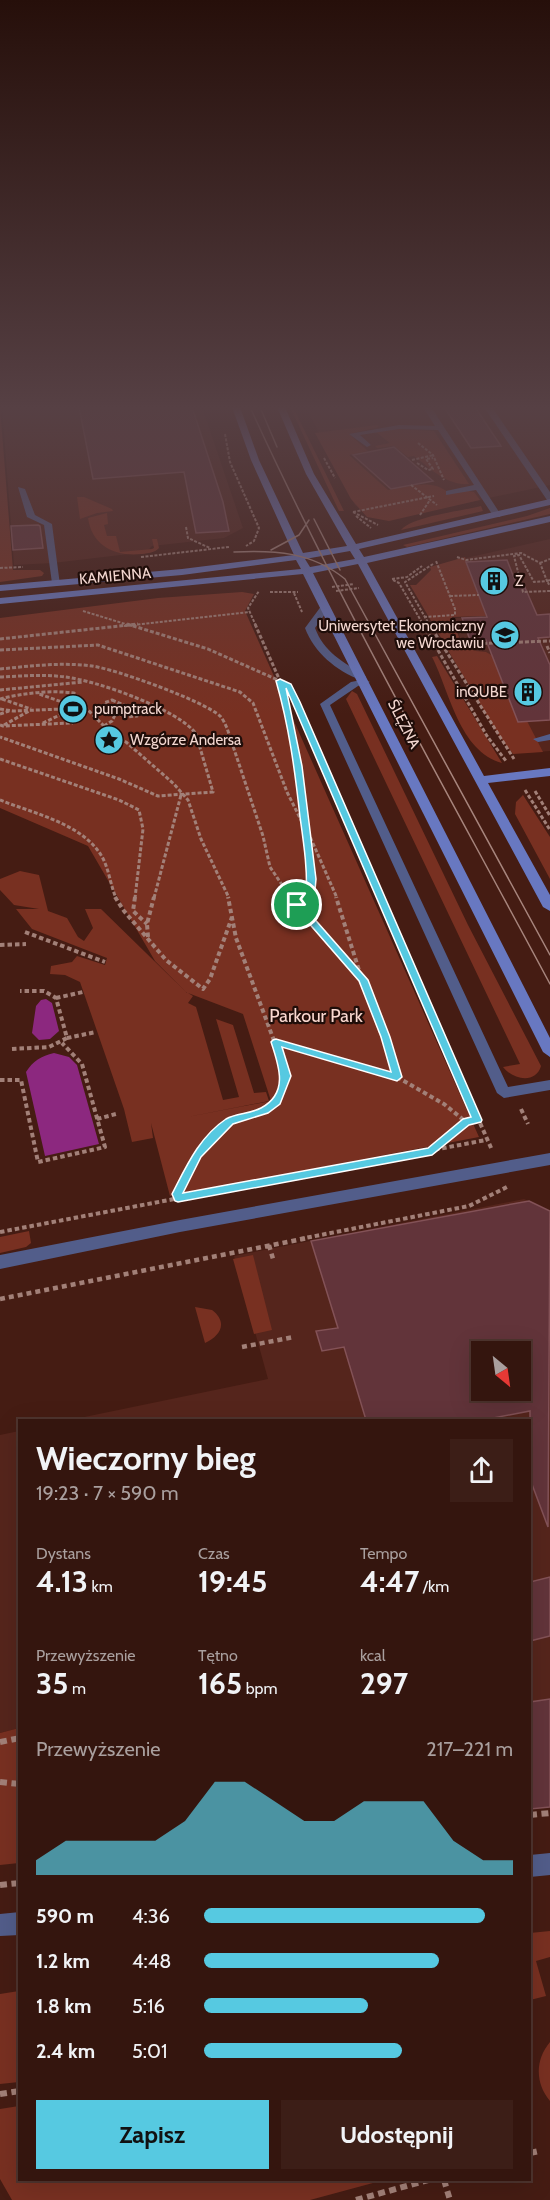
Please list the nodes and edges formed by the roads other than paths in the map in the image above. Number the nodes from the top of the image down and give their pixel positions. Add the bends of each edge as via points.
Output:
1 (28, 510) edge
2 (277, 510) edge
3 (330, 510) edge
4 (493, 510) edge
5 (519, 510) edge
6 (497, 515) junction
7 (550, 519) edge
8 (351, 548) junction
9 (300, 557) junction
10 (361, 561) junction
11 (307, 571) junction
12 (57, 583) junction
13 (0, 588) edge
14 (0, 601) edge
15 (325, 607) junction
16 (363, 679) junction
17 (550, 737) edge
18 (538, 739) dead end
19 (550, 772) edge
20 (480, 780) junction
21 (550, 907) edge
22 (550, 1052) edge
23 (550, 1085) edge
24 (550, 1159) edge
25 (0, 1262) edge
26 (550, 1864) edge
27 (531, 1866) edge
28 (18, 1923) edge
29 (0, 1925) edge

1 - 12 lane via 31,517 48,524
2 - 9 main road, ŚLĘŻNA
3 - 8 main road
4 - 6 lane
5 - 6 main road, KAMIENNA
6 - 8 main road, KAMIENNA
7 - 10 main road, KAMIENNA
8 - 9 main road, KAMIENNA
8 - 10 main road
9 - 11 main road, ŚLĘŻNA
9 - 12 main road, KAMIENNA
10 - 11 main road, KAMIENNA
10 - 20 main road
11 - 14 main road, KAMIENNA
11 - 15 main road, ŚLĘŻNA
12 - 13 main road, KAMIENNA
15 - 16 main road, ŚLĘŻNA
15 - 16 lane via 310,628 313,639 319,650
16 - 22 main road, ŚLĘŻNA
16 - 23 lane via 325,704 474,1028 504,1093
17 - 18 lane
19 - 20 main road
20 - 21 main road
24 - 25 street
26 - 27 street
28 - 29 street

